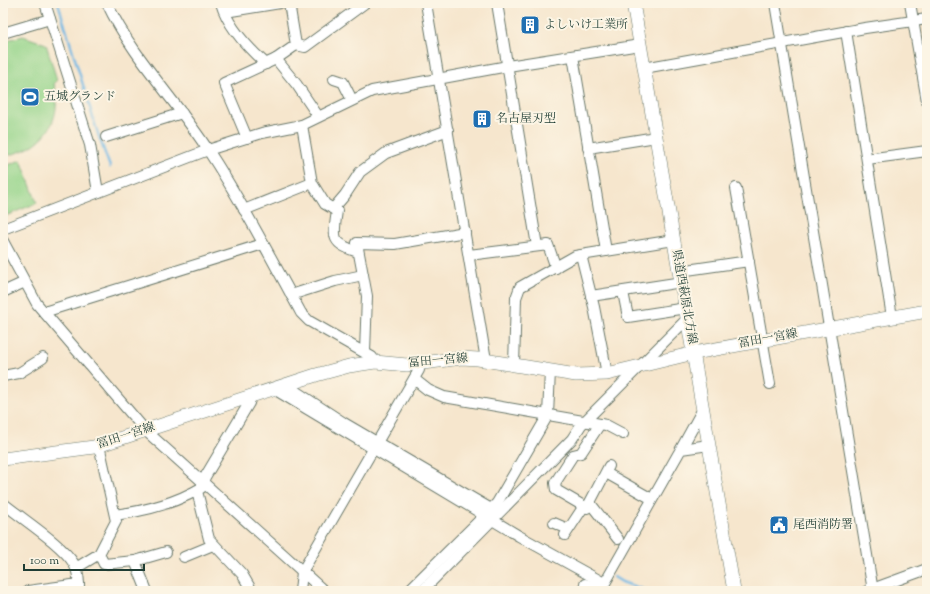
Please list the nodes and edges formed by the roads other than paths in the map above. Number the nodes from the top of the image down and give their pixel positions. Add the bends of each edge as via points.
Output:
1 (45, 3) edge
2 (107, 3) edge
3 (280, 3) edge
4 (289, 3) edge
5 (365, 3) edge
6 (426, 3) edge
7 (497, 3) edge
8 (633, 3) edge
9 (775, 3) edge
10 (910, 3) edge
11 (223, 8) edge
12 (50, 19) junction
13 (927, 19) edge
14 (913, 22) junction
15 (846, 32) junction
16 (3, 33) edge
17 (782, 44) junction
18 (640, 45) junction
19 (296, 46) junction
20 (573, 56) junction
21 (276, 59) junction
22 (266, 64) junction
23 (508, 66) junction
24 (644, 68) junction
25 (334, 79) dead end
26 (439, 79) junction
27 (352, 100) junction
28 (927, 101) edge
29 (182, 113) junction
30 (318, 116) junction
31 (302, 125) junction
32 (448, 130) junction
33 (106, 137) dead end
34 (656, 137) junction
35 (247, 138) junction
36 (588, 148) junction
37 (208, 150) junction
38 (927, 151) edge
39 (866, 159) junction
40 (312, 183) junction
41 (736, 188) dead end
42 (98, 192) junction
43 (333, 208) junction
44 (244, 210) junction
45 (3, 229) edge
46 (465, 232) junction
47 (3, 240) edge
48 (674, 240) junction
49 (263, 244) junction
50 (537, 246) junction
51 (606, 251) junction
52 (358, 252) junction
53 (469, 255) junction
54 (581, 255) junction
55 (749, 260) junction
56 (556, 268) junction
57 (363, 275) junction
58 (681, 277) junction
59 (25, 282) junction
60 (3, 292) edge
61 (623, 292) junction
62 (291, 295) junction
63 (591, 296) junction
64 (927, 311) edge
65 (44, 312) junction
66 (687, 313) junction
67 (892, 317) junction
68 (829, 328) junction
69 (764, 340) junction
70 (365, 352) junction
71 (694, 353) junction
72 (43, 358) dead end
73 (486, 360) junction
74 (375, 362) junction
75 (419, 364) junction
76 (514, 365) junction
77 (639, 367) junction
78 (550, 370) junction
79 (607, 374) junction
80 (3, 376) edge
81 (414, 379) junction
82 (770, 384) dead end
83 (280, 387) junction
84 (250, 396) junction
85 (703, 409) junction
86 (548, 415) junction
87 (585, 421) junction
88 (600, 424) junction
89 (145, 430) junction
90 (623, 434) dead end
91 (376, 445) junction
92 (709, 445) junction
93 (99, 446) junction
94 (681, 449) junction
95 (3, 459) edge
96 (204, 483) junction
97 (196, 491) junction
98 (652, 499) junction
99 (3, 503) edge
100 (587, 505) junction
101 (115, 515) junction
102 (489, 515) junction
103 (554, 523) dead end
104 (618, 539) dead end
105 (213, 545) junction
106 (166, 552) dead end
107 (99, 554) junction
108 (184, 557) dead end
109 (134, 560) junction
110 (76, 568) junction
111 (927, 569) edge
112 (302, 572) junction
113 (927, 576) edge
114 (585, 584) dead end
115 (79, 587) edge
116 (603, 588) edge
117 (871, 590) edge
118 (28, 591) edge
119 (147, 591) edge
120 (252, 591) edge
121 (300, 591) edge
122 (324, 591) edge
123 (408, 591) edge
124 (422, 591) edge
125 (734, 591) edge
126 (889, 591) edge

1 - 12 street
2 - 29 street via 122,32
3 - 11 street
4 - 19 street
5 - 19 street via 305,47
6 - 26 street
7 - 23 street
8 - 18 main road, 県道西萩原北方線
9 - 17 street
10 - 14 street
11 - 22 street via 249,48
12 - 16 street
12 - 42 street via 90,146
13 - 14 street
14 - 15 street
14 - 28 street
15 - 17 street
15 - 39 street
17 - 24 street
17 - 68 street
18 - 20 street
18 - 24 main road, 県道西萩原北方線
19 - 21 street
20 - 23 street
20 - 36 street
21 - 22 street
21 - 30 street
22 - 35 street via 224,83
23 - 26 street
23 - 50 street
24 - 34 main road, 県道西萩原北方線
25 - 27 street via 343,82
26 - 27 street via 372,91
26 - 32 street
27 - 30 street
29 - 33 street
29 - 37 street
30 - 31 street
31 - 35 street
31 - 40 street
32 - 43 street via 386,153 360,172
32 - 46 street
34 - 36 street
34 - 48 main road, 県道西萩原北方線
35 - 37 street
36 - 51 street
37 - 42 street
37 - 44 street
38 - 39 street
39 - 67 street
40 - 43 street via 325,204
40 - 44 street
41 - 55 street
42 - 45 street
43 - 52 street via 337,211 336,238 341,246
44 - 49 street
46 - 52 street via 395,244 357,243
46 - 53 street
47 - 59 street
48 - 51 street
48 - 58 main road, 県道西萩原北方線
49 - 62 street
49 - 65 street
50 - 53 street
50 - 56 street via 548,245
51 - 54 street
52 - 57 street
53 - 73 street
54 - 56 street
54 - 63 street
55 - 58 street
55 - 69 street
56 - 76 street via 520,287 516,298
57 - 62 street
57 - 70 street via 368,318
58 - 61 street
58 - 66 main road, 県道西萩原北方線
59 - 60 street
59 - 65 street
61 - 63 street
61 - 66 street via 628,317
62 - 70 street via 308,321
63 - 79 street
64 - 67 main road, 冨田一宮線
65 - 89 street
66 - 71 main road, 県道西萩原北方線
66 - 77 street
67 - 68 main road, 冨田一宮線
68 - 69 main road, 冨田一宮線
68 - 117 street
69 - 71 main road, 冨田一宮線
69 - 82 street
70 - 74 street via 372,356
71 - 77 main road, 冨田一宮線
71 - 85 main road, 県道西萩原北方線
72 - 80 street via 19,373
73 - 75 main road, 冨田一宮線 via 448,359
73 - 76 main road, 冨田一宮線
74 - 75 main road, 冨田一宮線
74 - 83 main road, 冨田一宮線 via 349,366
75 - 81 street
76 - 78 main road, 冨田一宮線
77 - 79 main road, 冨田一宮線
77 - 87 street
78 - 79 main road, 冨田一宮線 via 576,375
78 - 86 street
81 - 86 street via 428,390 444,397
81 - 91 street
83 - 84 main road, 冨田一宮線
83 - 91 street
84 - 89 main road, 冨田一宮線
84 - 96 street via 249,403 205,477
85 - 92 main road, 県道西萩原北方線
85 - 94 street
86 - 87 street
86 - 102 street
87 - 88 street
87 - 102 street via 572,439
88 - 90 street
88 - 100 street via 581,453 573,455 555,483 556,490
89 - 93 main road, 冨田一宮線
89 - 96 street
91 - 102 street
91 - 112 street
92 - 94 street
92 - 125 main road, 県道西萩原北方線
93 - 95 main road, 冨田一宮線
93 - 101 street
94 - 98 street
96 - 97 street
96 - 112 street
97 - 101 street via 148,510
97 - 105 street via 209,539
98 - 100 street via 607,469
98 - 116 street
99 - 110 street via 65,553
100 - 103 street via 566,532
100 - 104 street
101 - 107 street via 116,521
102 - 116 street
102 - 123 street
102 - 124 street
105 - 108 street
105 - 120 street via 242,574
106 - 109 street
107 - 109 street via 104,564
107 - 110 street
109 - 119 street
110 - 115 street
111 - 117 street
112 - 121 street
112 - 122 street
113 - 126 street
114 - 116 street
115 - 118 street

